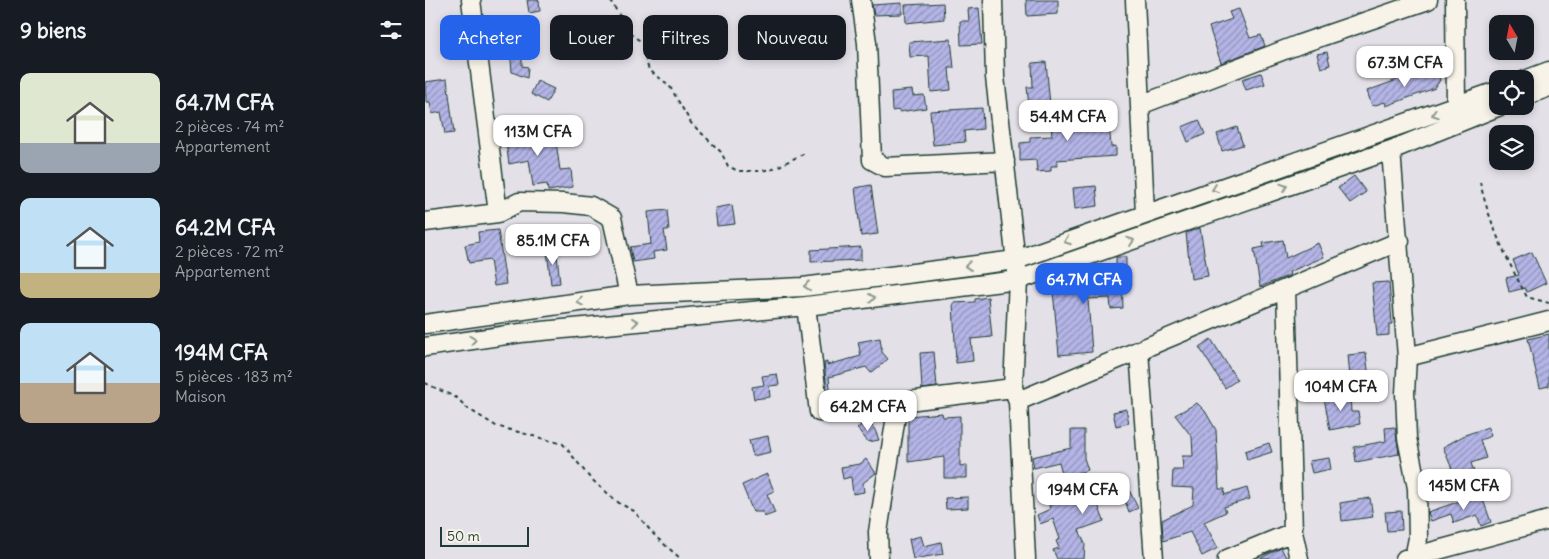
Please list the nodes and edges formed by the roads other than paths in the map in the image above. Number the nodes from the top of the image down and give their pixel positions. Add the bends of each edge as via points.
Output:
1 (471, 0) edge
2 (861, 0) edge
3 (993, 0) edge
4 (1135, 0) edge
5 (1428, 0) edge
6 (1455, 0) edge
7 (1549, 71) edge
8 (1534, 77) edge
9 (1549, 87) edge
10 (1534, 93) edge
11 (1489, 94) edge
12 (1140, 105) junction
13 (1456, 107) junction
14 (1489, 110) edge
15 (1391, 150) junction
16 (1005, 161) junction
17 (498, 212) junction
18 (1145, 213) junction
19 (425, 221) edge
20 (1400, 241) junction
21 (1017, 260) junction
22 (1019, 280) junction
23 (1286, 289) junction
24 (629, 295) junction
25 (806, 306) junction
26 (1549, 320) edge
27 (425, 324) edge
28 (425, 347) edge
29 (1139, 351) junction
30 (1407, 357) junction
31 (1015, 395) junction
32 (902, 403) junction
33 (1549, 520) edge
34 (1293, 532) junction
35 (1409, 558) edge
36 (879, 559) edge
37 (1026, 559) edge
38 (1154, 559) edge
39 (1227, 559) edge
40 (1299, 559) edge

1 - 17 street
2 - 16 street via 867,43 872,160 885,167
3 - 16 street via 995,77
4 - 12 street
5 - 12 street
6 - 13 street
7 - 8 street
9 - 10 street
11 - 13 street
12 - 18 street
13 -> 18 street
14 - 15 street
15 - 20 street
22 -> 15 street
16 - 21 street
17 - 19 street
17 - 24 street via 519,202 563,203 591,206 611,218
18 -> 21 street
20 - 23 street
20 - 30 street
21 - 22 street
21 -> 24 street via 803,287
25 -> 22 street
22 - 31 street
23 - 29 street
23 - 34 street
24 -> 27 street
28 -> 25 street via 521,333
25 - 32 street via 819,412
26 - 30 street
29 - 31 street
29 - 38 street
30 - 35 street via 1407,438 1417,488 1418,538
31 - 32 street
31 - 37 street
32 - 36 street via 896,416 878,532
33 - 35 street
34 - 39 street
34 - 40 street

